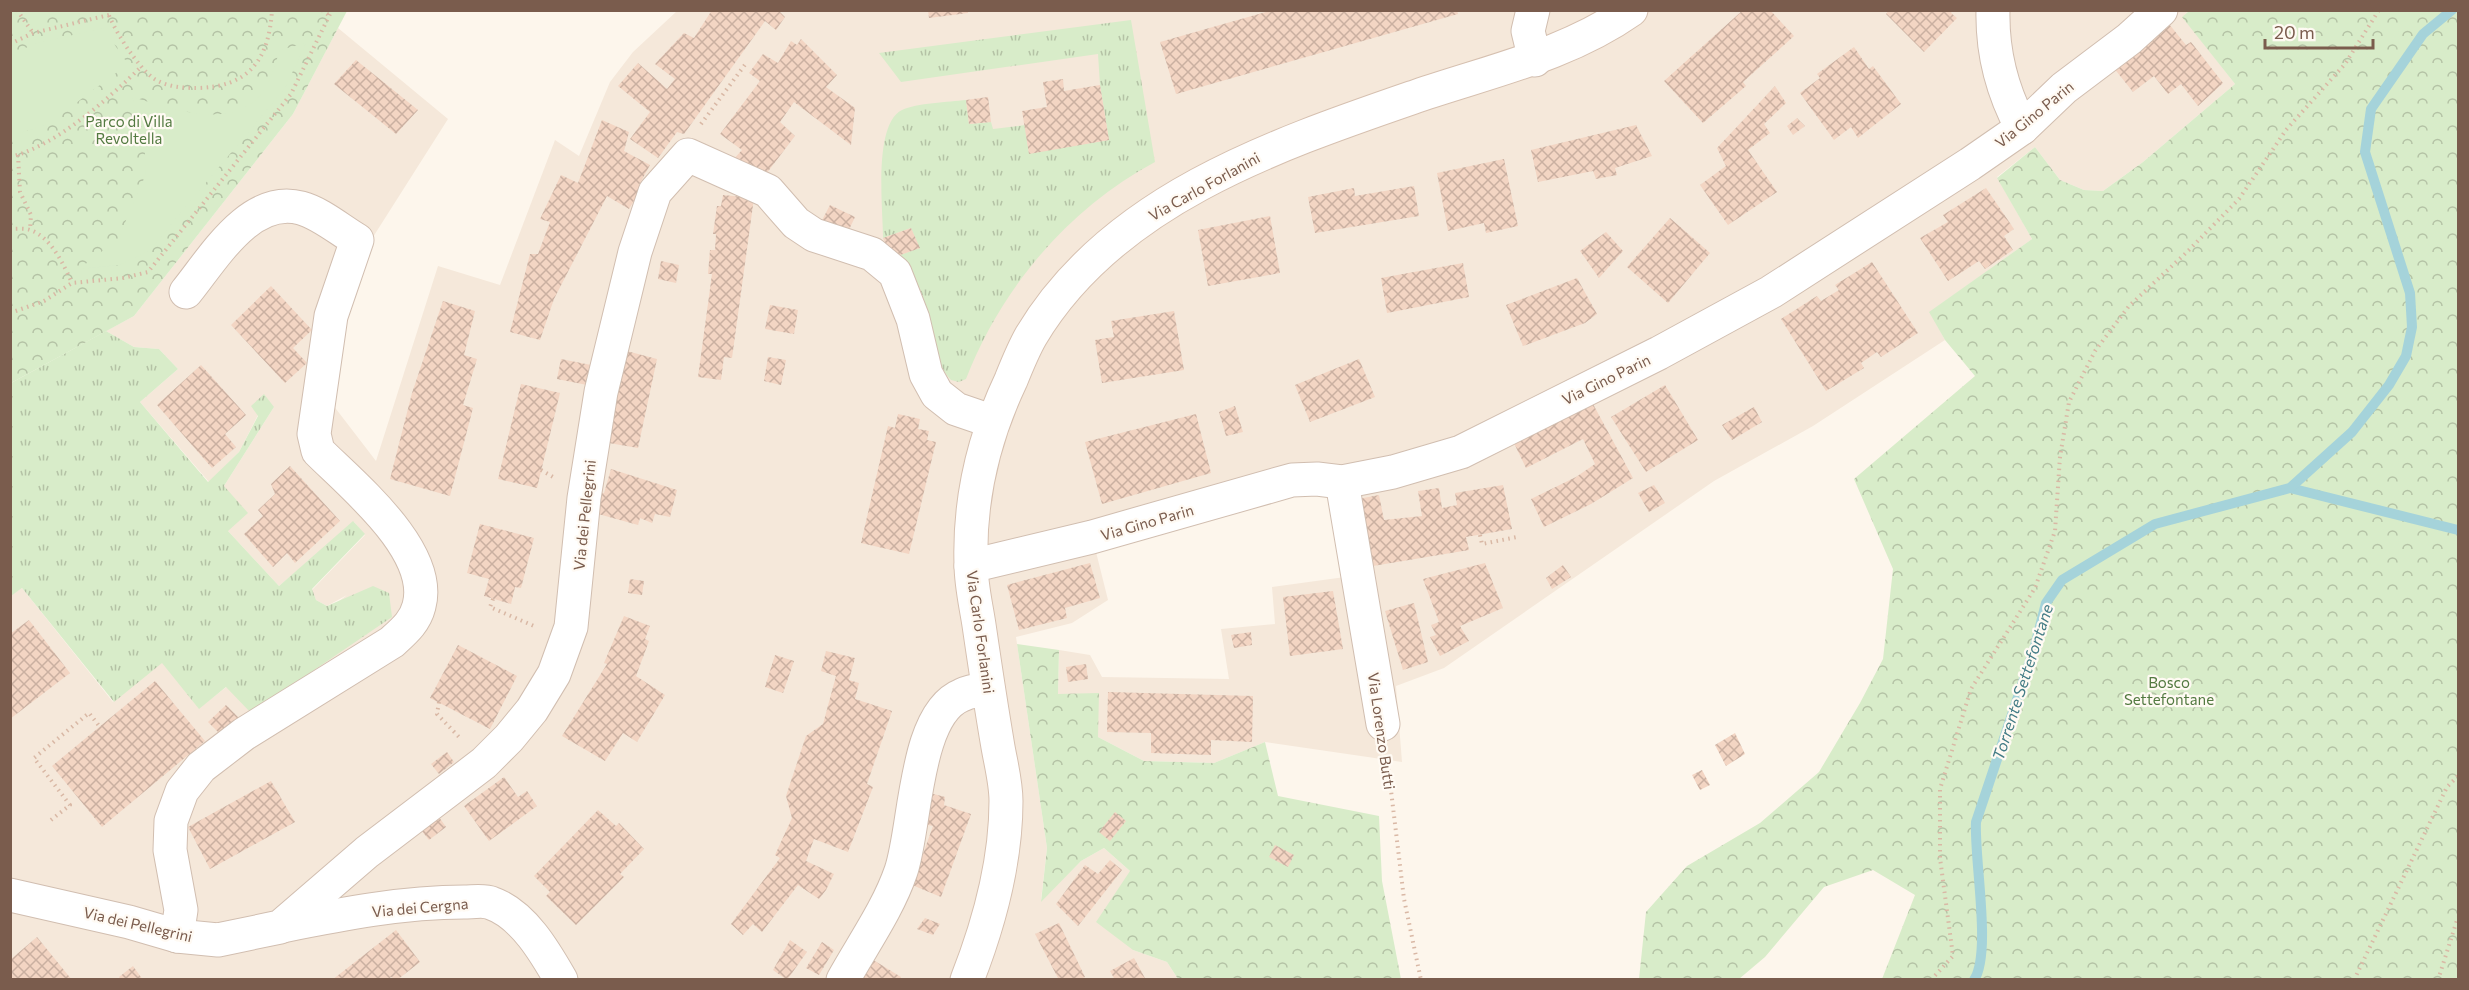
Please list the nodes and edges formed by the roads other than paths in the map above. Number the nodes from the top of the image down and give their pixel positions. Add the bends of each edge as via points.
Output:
1 (1533, 10) edge
2 (1631, 10) edge
3 (1993, 10) edge
4 (2161, 10) edge
5 (1535, 60) junction
6 (2022, 128) junction
7 (186, 292) dead end
8 (992, 421) junction
9 (1342, 482) junction
10 (970, 566) junction
11 (988, 688) junction
12 (1383, 723) road end
13 (10, 896) edge
14 (280, 927) junction
15 (177, 936) junction
16 (561, 980) edge
17 (843, 980) edge
18 (967, 980) edge

1 - 5 street via 1528,31
2 - 5 street, Via Carlo Forlanini via 1609,25
3 - 6 street via 1997,65 2007,100
4 - 6 street, Via Gino Parin via 2064,88
5 - 8 street, Via Carlo Forlanini via 1316,131 1175,198 1133,225 1098,256 1031,337
6 - 9 street, Via Gino Parin via 1771,292 1659,353 1461,452
7 - 15 street via 246,219 277,206 301,208 357,240 331,316 314,434 318,451 393,528 413,557 420,605 410,626 392,642 244,734 201,768 182,791 171,821 170,850 181,910
8 - 10 street, Via Carlo Forlanini via 974,498
8 - 14 street, Via dei Pellegrini via 956,409 937,394 926,375 913,319 895,273 872,254 814,235 796,223 768,191 688,155 655,192 635,252 601,392 567,641 554,674 532,710 484,764 367,852
9 - 10 street, Via Gino Parin via 1292,480 1092,537
9 - 12 street, Via Lorenzo Butti
10 - 11 street, Via Carlo Forlanini
11 - 17 street via 960,695 938,716 925,747 901,870
11 - 18 street, Via Carlo Forlanini via 1006,799 999,866 984,936
13 - 15 street, Via dei Pellegrini
14 - 15 street, Via dei Pellegrini via 218,940
14 - 16 street, Via dei Cergna via 381,908 490,902 522,925

